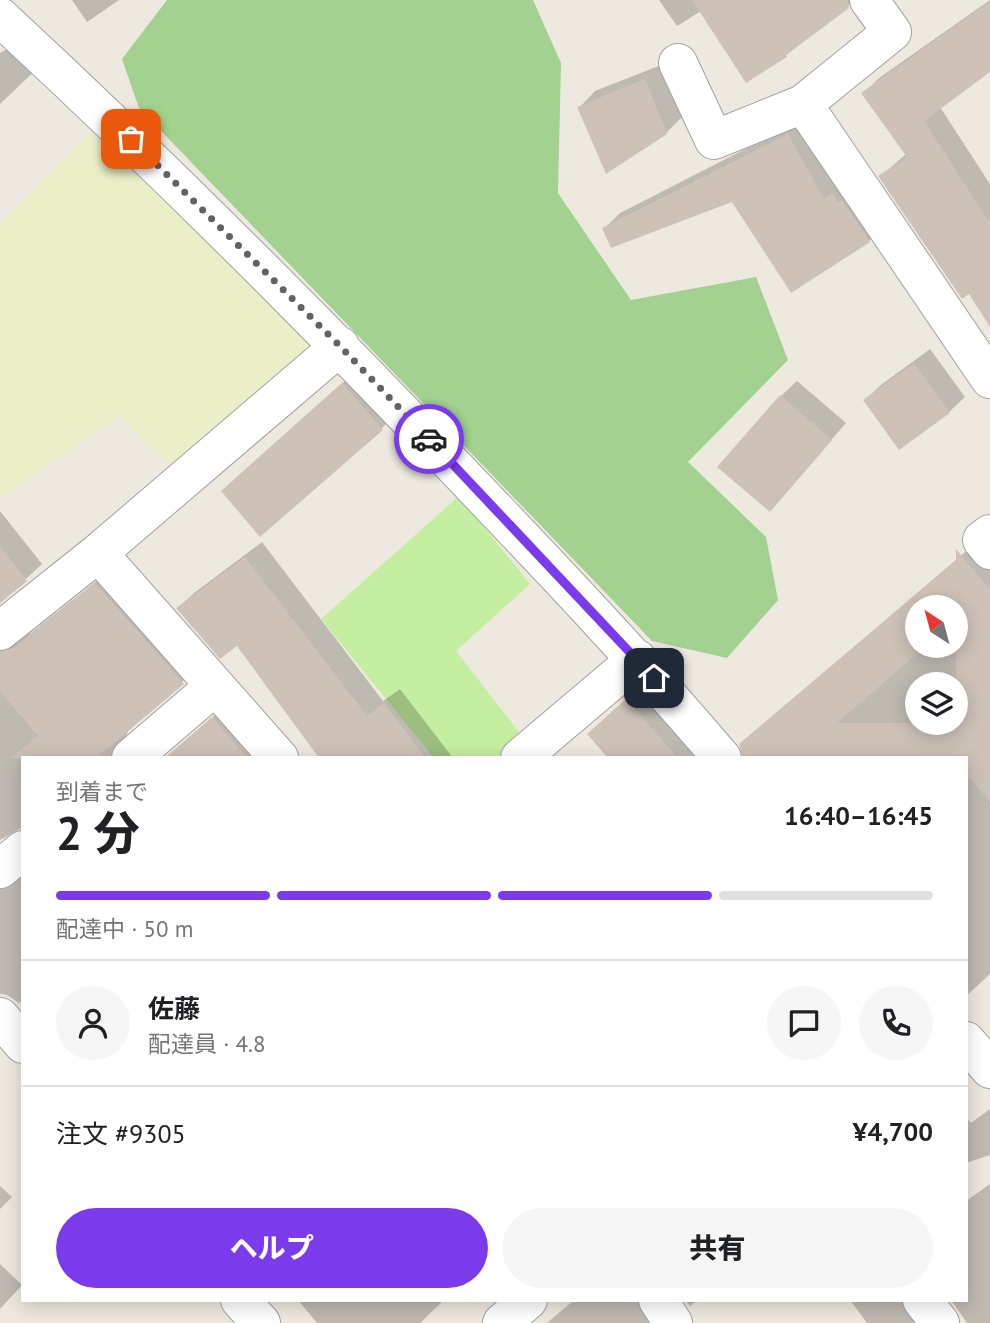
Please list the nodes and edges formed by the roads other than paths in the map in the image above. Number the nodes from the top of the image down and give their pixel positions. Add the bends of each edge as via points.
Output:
1 (869, 0) edge
2 (0, 17) edge
3 (678, 63) dead end
4 (803, 104) junction
5 (340, 346) junction
6 (990, 379) edge
7 (990, 534) edge
8 (990, 550) edge
9 (98, 553) junction
10 (0, 631) edge
11 (637, 659) junction
12 (215, 686) junction
13 (133, 756) edge
14 (277, 756) edge
15 (522, 756) edge
16 (720, 756) edge
17 (21, 852) edge
18 (0, 869) edge
19 (0, 1017) edge
20 (21, 1042) edge
21 (968, 1043) edge
22 (990, 1069) edge
23 (242, 1302) edge
24 (526, 1302) edge
25 (660, 1302) edge
26 (924, 1302) edge
27 (261, 1323) edge
28 (502, 1323) edge
29 (673, 1323) edge
30 (940, 1323) edge

1 - 4 street via 892,32
2 - 5 street
3 - 4 street via 714,140
4 - 6 street
5 - 9 street
5 - 11 street
7 - 8 street via 982,540
9 - 10 street
9 - 12 street
11 - 15 street
11 - 16 street
12 - 13 street
12 - 14 street
17 - 18 street
19 - 20 street
21 - 22 street
23 - 27 street
24 - 28 street
25 - 29 street
26 - 30 street

